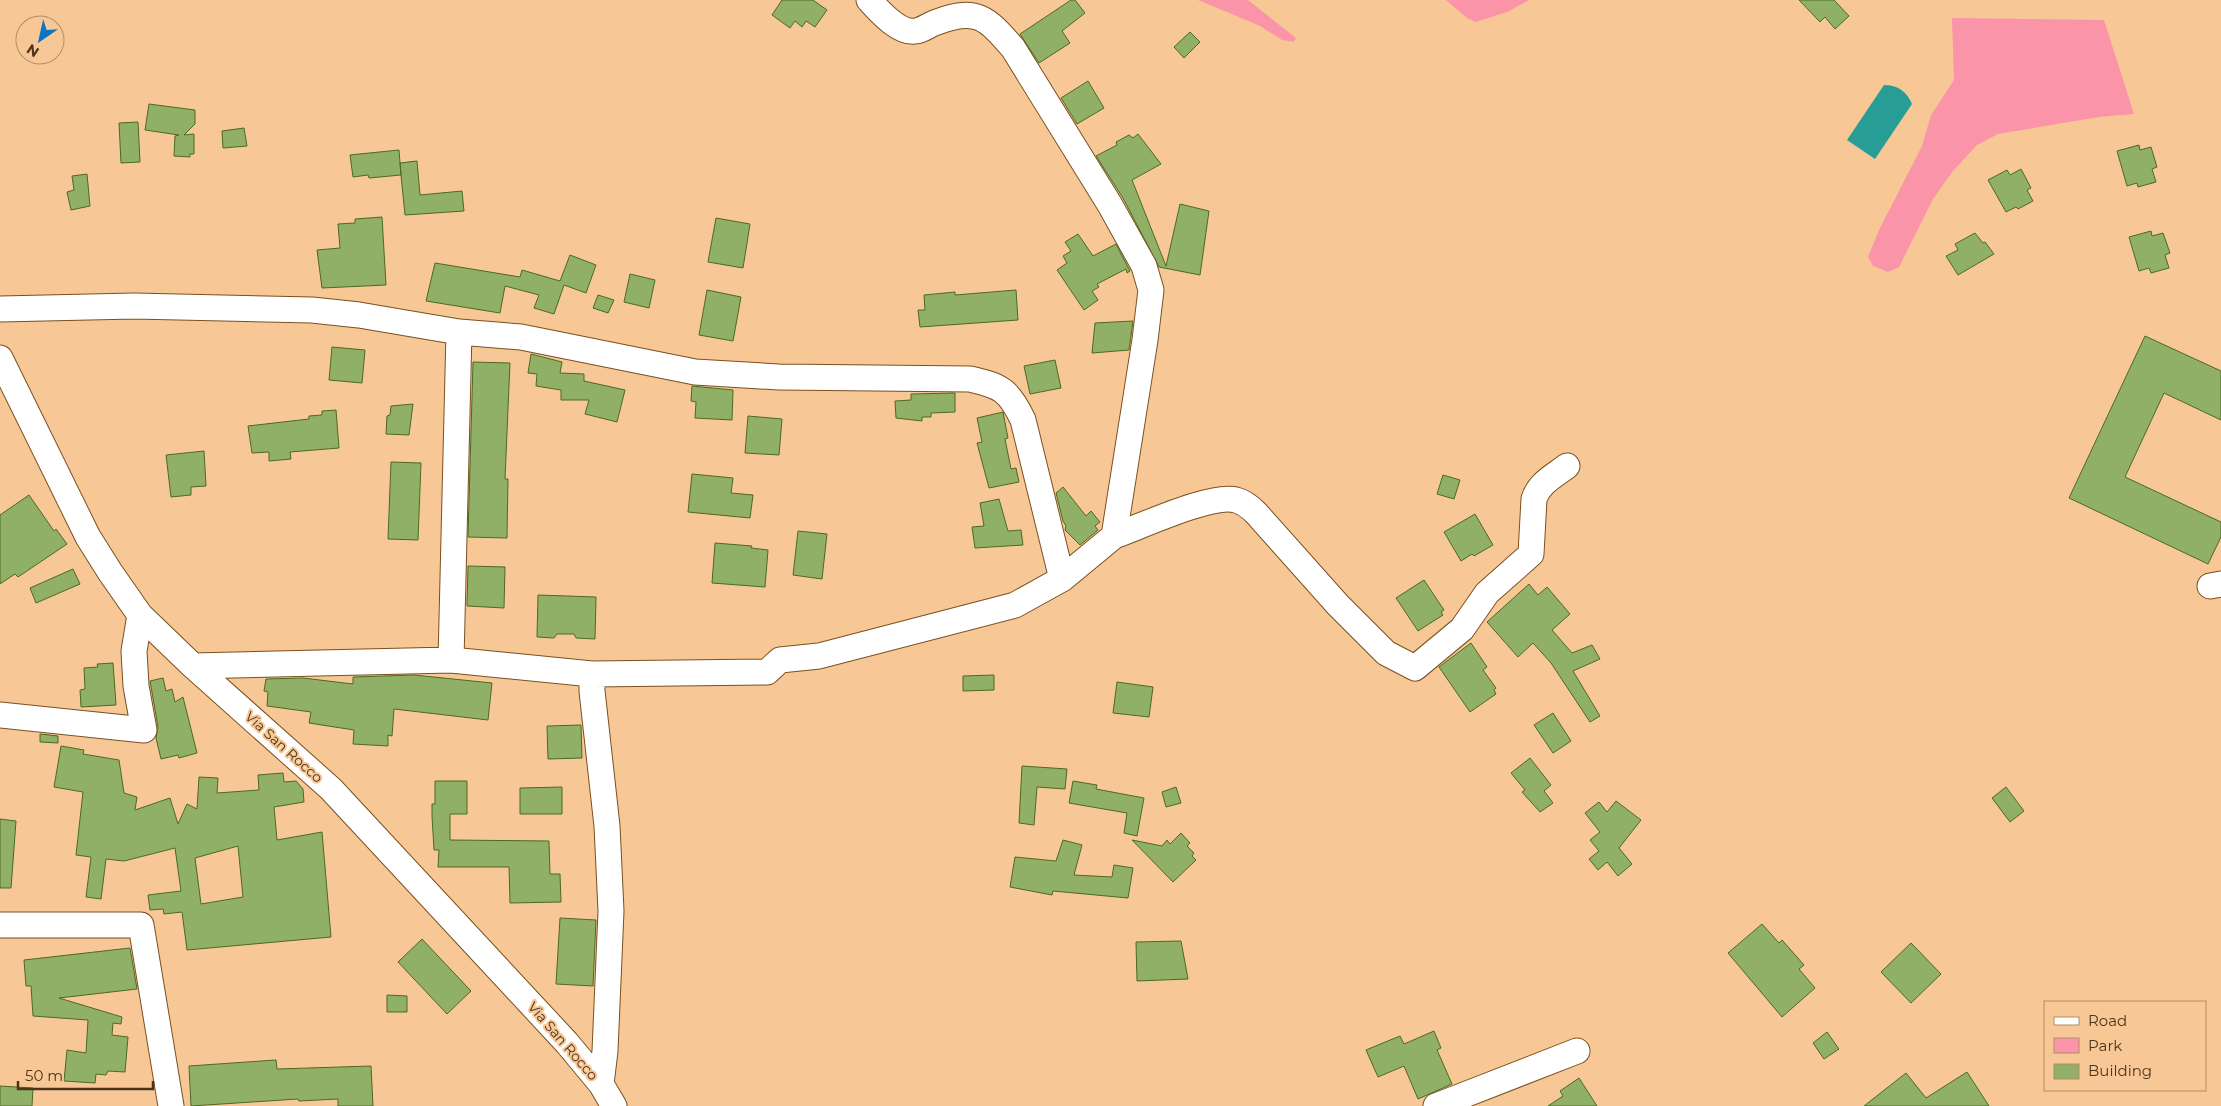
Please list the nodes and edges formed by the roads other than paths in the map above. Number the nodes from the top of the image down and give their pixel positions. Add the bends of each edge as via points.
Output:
1 (869, 0) edge
2 (0, 309) edge
3 (459, 332) junction
4 (0, 358) edge
5 (1567, 466) dead end
6 (1114, 536) junction
7 (1062, 579) junction
8 (140, 615) junction
9 (451, 660) junction
10 (194, 666) junction
11 (592, 674) junction
12 (0, 715) edge
13 (0, 925) edge
14 (1577, 1051) dead end
15 (603, 1098) edge
16 (171, 1106) edge
17 (1436, 1106) edge

1 - 6 street via 899,28 915,32 953,17 975,15 993,25 1013,48 1144,266 1150,290 1145,340
2 - 3 street via 134,306 312,310
3 - 7 street via 521,337 695,372 779,377 970,379 996,385 1014,401 1023,420
3 - 9 street
4 - 8 street, Via San Rocco via 85,530
5 - 6 street via 1541,484 1537,491 1531,554 1486,593 1462,629 1415,668 1386,653 1338,605 1256,513 1242,502 1212,500
6 - 7 street
7 - 11 street via 1014,605 819,656 780,660 767,672
8 - 10 street, Via San Rocco
8 - 12 street via 134,650 144,730
9 - 10 street
9 - 11 street
10 - 15 street, Via San Rocco via 331,789 567,1043
11 - 15 street via 607,826 611,911
13 - 16 street via 141,925
14 - 17 street

